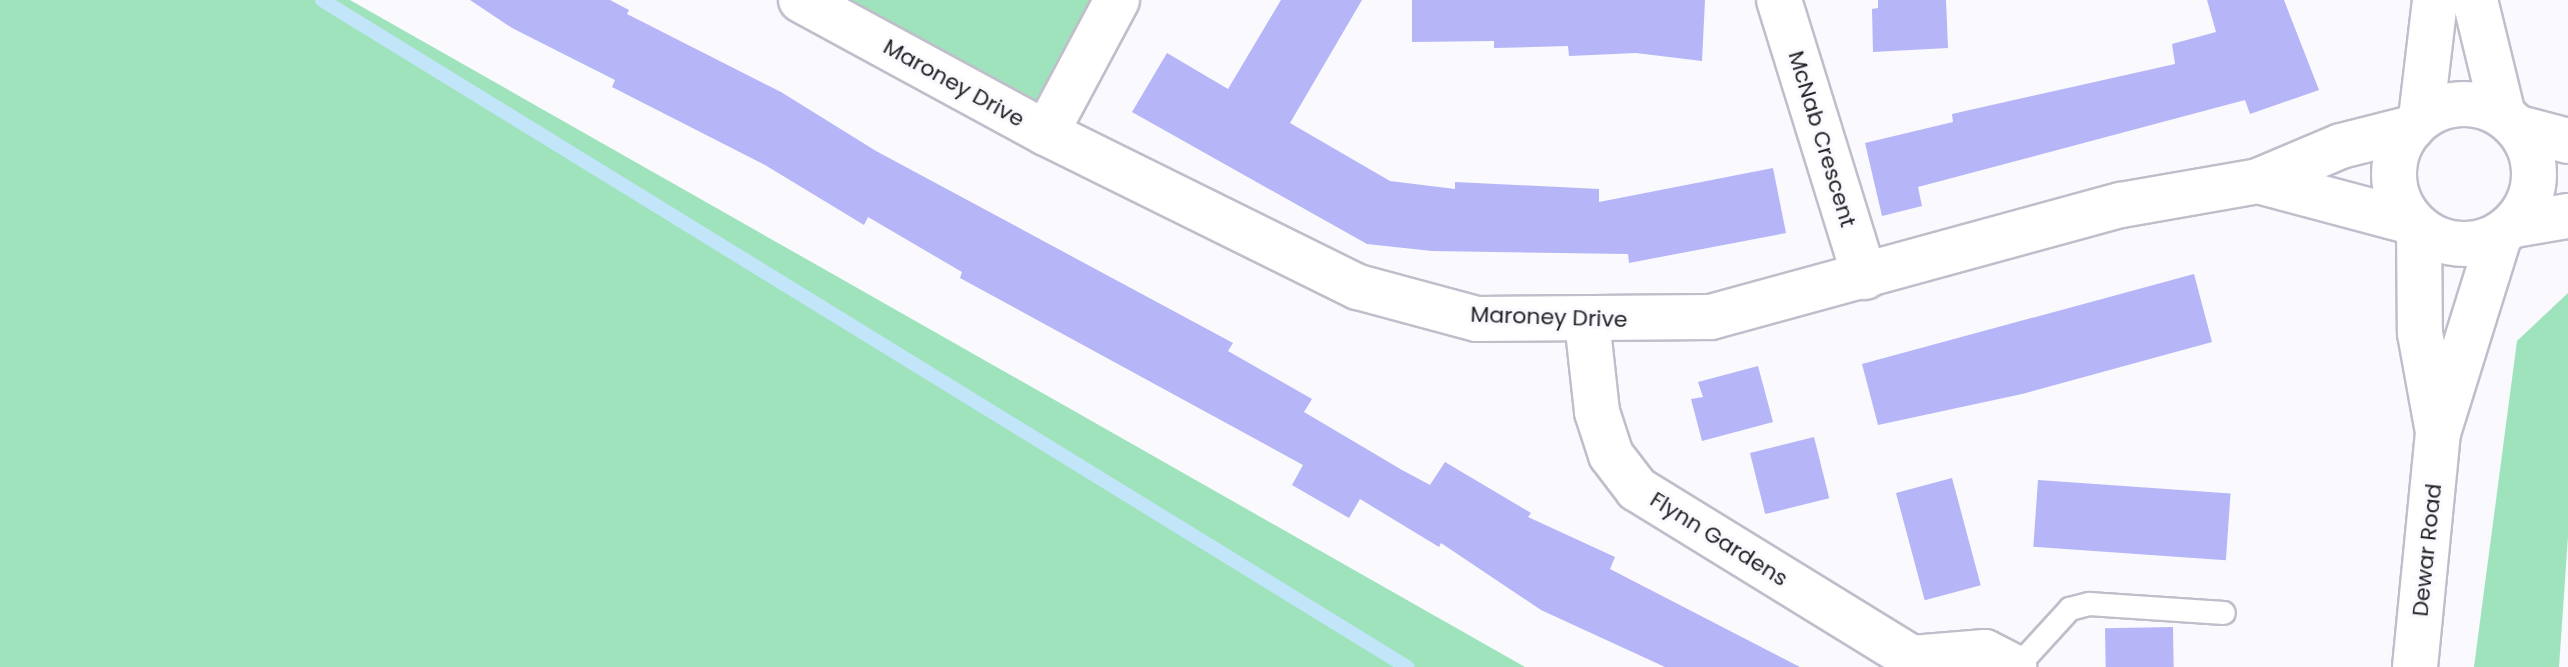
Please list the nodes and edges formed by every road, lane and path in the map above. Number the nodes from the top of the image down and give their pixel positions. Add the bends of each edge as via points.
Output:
1 (801, 0) edge
2 (1117, 0) edge
3 (1779, 0) edge
4 (2435, 0) edge
5 (2475, 0) edge
6 (2511, 122) junction
7 (2416, 123) junction
8 (1046, 133) junction
9 (2568, 141) edge
10 (2258, 181) junction
11 (2568, 216) edge
12 (2415, 225) junction
13 (2507, 231) junction
14 (1865, 277) junction
15 (1587, 321) junction
16 (2438, 433) junction
17 (2224, 613) dead end
18 (1913, 663) edge
19 (2015, 667) edge
20 (2415, 667) edge

1 - 8 street, Maroney Drive
2 - 8 street
3 - 14 street, McNab Crescent
4 - 7 street
5 - 6 street
6 - 7 street via 2465,103
6 - 9 street
6 - 13 street via 2529,146 2534,176 2527,208
7 - 10 street, Maroney Drive via 2341,146
7 - 12 street via 2395,157 2393,179 2399,203
8 - 15 street, Maroney Drive via 1358,287 1477,319
10 - 12 street, Maroney Drive
10 - 14 street, Maroney Drive via 2121,205
11 - 13 street
12 - 13 street via 2462,246
12 - 16 street, Dewar Road via 2420,333
13 - 16 street, Dewar Road
14 - 15 street, Maroney Drive via 1711,317
15 - 18 street, Flynn Gardens via 1597,412 1611,455 1637,489
16 - 20 street, Dewar Road
17 - 19 lane via 2089,604 2070,609
18 - 19 street, Flynn Gardens via 1985,652

